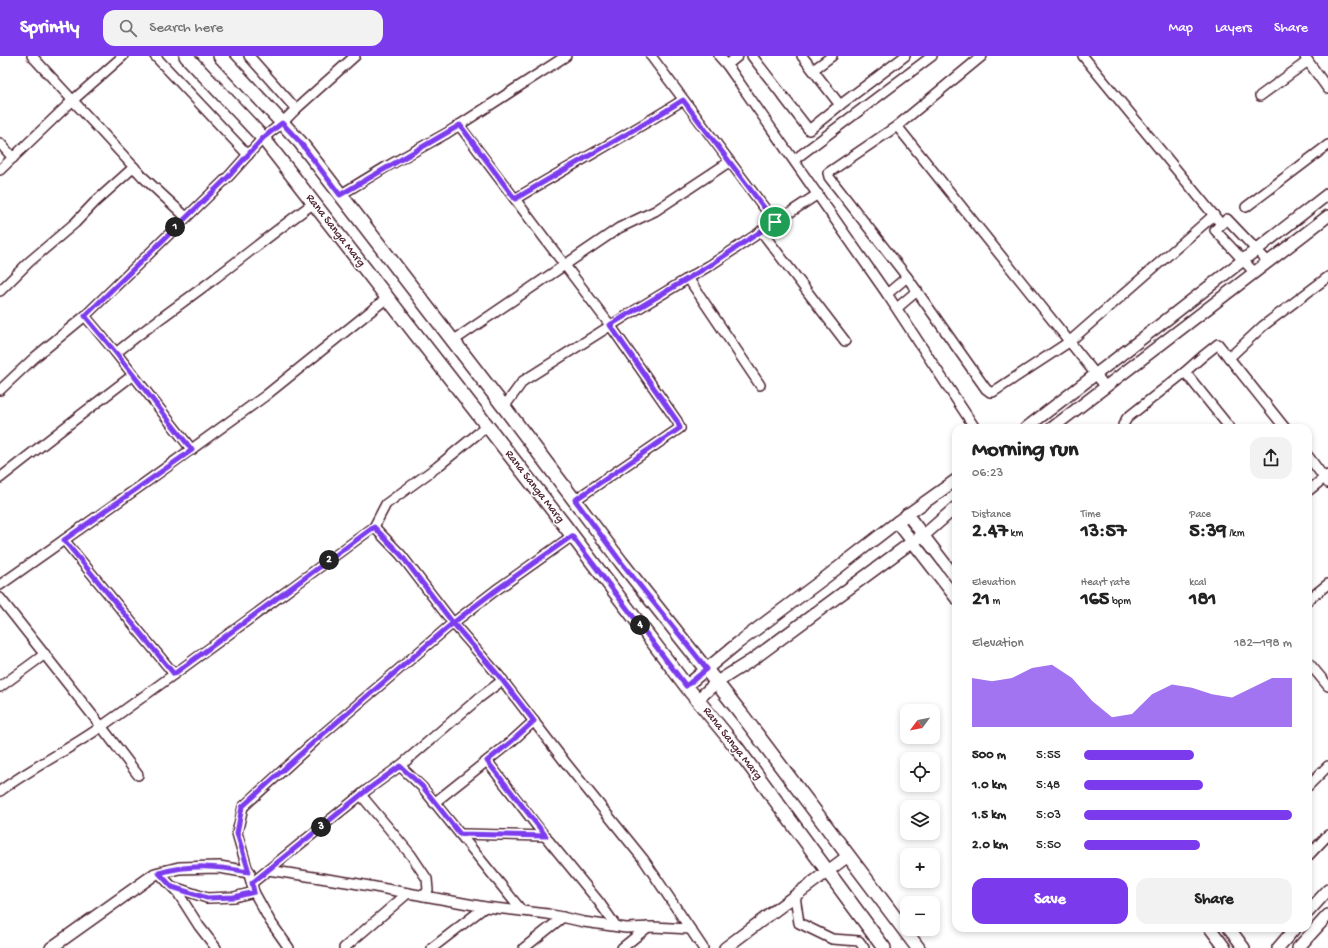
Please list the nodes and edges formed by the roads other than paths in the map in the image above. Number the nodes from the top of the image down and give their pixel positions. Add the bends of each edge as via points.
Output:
1 (32, 56) edge
2 (123, 56) edge
3 (155, 56) edge
4 (186, 56) edge
5 (220, 56) edge
6 (249, 56) edge
7 (355, 56) edge
8 (566, 56) edge
9 (651, 56) edge
10 (719, 56) edge
11 (738, 56) edge
12 (752, 56) edge
13 (802, 56) edge
14 (832, 56) edge
15 (905, 56) edge
16 (932, 56) edge
17 (982, 56) edge
18 (1083, 56) edge
19 (1306, 58) edge
20 (727, 65) junction
21 (813, 70) junction
22 (1328, 89) edge
23 (1260, 96) dead end
24 (683, 100) junction
25 (72, 101) junction
26 (840, 105) junction
27 (296, 109) junction
28 (282, 123) junction
29 (460, 125) junction
30 (897, 126) junction
31 (263, 138) junction
32 (0, 143) edge
33 (1328, 145) edge
34 (248, 154) junction
35 (13, 158) junction
36 (794, 160) junction
37 (729, 162) junction
38 (134, 167) junction
39 (0, 170) edge
40 (818, 194) junction
41 (1328, 194) edge
42 (340, 195) junction
43 (515, 199) junction
44 (314, 203) junction
45 (1246, 207) dead end
46 (1214, 215) junction
47 (1328, 216) edge
48 (186, 217) junction
49 (775, 222) junction
50 (1221, 224) junction
51 (761, 231) junction
52 (1256, 250) junction
53 (1243, 260) junction
54 (1268, 262) junction
55 (566, 266) junction
56 (1254, 272) junction
57 (907, 277) junction
58 (1328, 277) edge
59 (688, 278) junction
60 (0, 291) edge
61 (917, 292) junction
62 (887, 294) junction
63 (386, 298) junction
64 (897, 308) junction
65 (85, 316) junction
66 (610, 325) junction
67 (453, 341) junction
68 (845, 342) dead end
69 (1069, 342) junction
70 (116, 353) junction
71 (1229, 358) junction
72 (1185, 372) junction
73 (133, 375) junction
74 (1096, 375) junction
75 (760, 385) dead end
76 (1105, 386) junction
77 (0, 390) edge
78 (504, 407) junction
79 (972, 424) edge
80 (1031, 424) edge
81 (1057, 424) edge
82 (1124, 424) edge
83 (1227, 424) edge
84 (1282, 424) edge
85 (487, 426) junction
86 (192, 450) junction
87 (1312, 461) edge
88 (0, 478) edge
89 (1327, 479) edge
90 (952, 483) edge
91 (1312, 488) edge
92 (575, 500) junction
93 (952, 511) edge
94 (907, 514) junction
95 (897, 522) junction
96 (374, 527) junction
97 (572, 536) junction
98 (923, 536) junction
99 (64, 540) junction
100 (912, 542) junction
101 (952, 573) edge
102 (1328, 584) edge
103 (0, 585) edge
104 (952, 593) edge
105 (1312, 595) edge
106 (0, 598) edge
107 (453, 623) junction
108 (45, 654) junction
109 (1312, 667) edge
110 (707, 669) junction
111 (174, 674) junction
112 (503, 680) junction
113 (717, 682) junction
114 (686, 686) junction
115 (1328, 686) edge
116 (0, 687) edge
117 (697, 700) junction
118 (534, 721) junction
119 (101, 726) junction
120 (487, 761) junction
121 (400, 766) junction
122 (1328, 766) edge
123 (138, 776) dead end
124 (1312, 782) edge
125 (0, 791) edge
126 (361, 795) junction
127 (434, 803) junction
128 (460, 834) junction
129 (1328, 835) edge
130 (546, 836) junction
131 (1312, 852) edge
132 (848, 856) junction
133 (268, 870) junction
134 (249, 872) junction
135 (828, 872) junction
136 (159, 873) junction
137 (172, 887) junction
138 (253, 888) junction
139 (1328, 890) edge
140 (408, 893) junction
141 (424, 896) junction
142 (795, 896) junction
143 (485, 907) junction
144 (1312, 908) edge
145 (522, 911) junction
146 (1328, 915) edge
147 (563, 917) junction
148 (616, 926) junction
149 (648, 927) junction
150 (690, 929) junction
151 (1213, 932) edge
152 (1232, 932) edge
153 (1292, 932) edge
154 (51, 948) edge
155 (216, 948) edge
156 (289, 948) edge
157 (344, 948) edge
158 (432, 948) edge
159 (524, 948) edge
160 (622, 948) edge
161 (703, 948) edge
162 (725, 948) edge
163 (864, 948) edge
164 (884, 948) edge
165 (918, 948) edge
166 (1225, 948) edge
167 (1244, 948) edge
168 (1278, 948) edge
169 (1298, 948) edge

1 - 25 street
2 - 25 street
3 - 34 street
4 - 31 main road, Rana Sanga Marg
5 - 28 main road, Rana Sanga Marg
6 - 27 street
7 - 27 street
8 - 29 street
9 - 24 street
10 - 20 street
11 - 20 street
12 - 26 street via 808,130
13 - 21 street
14 - 21 street
15 - 26 street
16 - 36 street
17 - 30 street
18 - 46 street
19 - 22 street
19 - 23 street
20 - 36 street
21 - 26 street
24 - 37 street
24 - 43 street
25 - 35 street
25 - 38 street
27 - 28 street
28 - 31 street
28 - 42 main road, Rana Sanga Marg via 300,142
29 - 42 street
29 - 43 street
30 - 57 street via 828,173
30 - 69 street
31 - 34 street
31 - 44 main road, Rana Sanga Marg
32 - 35 street
33 - 45 street
34 - 48 street
35 - 39 street
36 - 40 street
37 - 49 street
37 - 55 street via 655,211 619,228
38 - 48 street
38 - 60 street
40 - 49 street
40 - 62 street
41 - 52 street
42 - 67 main road, Rana Sanga Marg
43 - 55 street
44 - 63 main road, Rana Sanga Marg
44 - 70 street
46 - 50 street
46 - 69 street
47 - 54 street
48 - 65 street
49 - 51 street
50 - 52 street via 1227,219
50 - 53 street via 1215,230
51 - 59 street
51 - 68 street
52 - 53 street
52 - 54 street
53 - 56 street
53 - 74 street
54 - 56 street
55 - 66 street
55 - 67 street
56 - 76 street
57 - 61 street
57 - 62 street
58 - 71 street via 1263,326
59 - 66 street
59 - 75 street
61 - 64 street
61 - 69 street via 990,392
62 - 64 street
63 - 85 main road, Rana Sanga Marg
63 - 86 street via 265,396
64 - 79 street
65 - 70 street
65 - 77 street
66 - 78 street via 523,381
66 - 92 street via 680,428
67 - 78 main road, Rana Sanga Marg
69 - 74 street
70 - 73 street
71 - 72 street via 1218,344
71 - 84 street
72 - 82 street via 1127,418
72 - 83 street
73 - 86 street
73 - 88 street
74 - 76 street
74 - 80 street
76 - 81 street
78 - 92 main road, Rana Sanga Marg
85 - 96 street via 438,467 386,504
85 - 97 main road, Rana Sanga Marg
86 - 99 street
87 - 89 street
89 - 91 street
90 - 94 street
92 - 110 main road, Rana Sanga Marg
93 - 98 street
94 - 95 street
94 - 98 street
95 - 100 street
95 - 110 street
96 - 107 street via 401,555
96 - 111 street
97 - 107 street
97 - 114 main road, Rana Sanga Marg
98 - 100 street
98 - 101 street
99 - 103 street
99 - 111 street
100 - 104 street
100 - 113 street via 752,660
102 - 105 street
106 - 108 street
107 - 112 street
107 - 134 street via 242,807 237,833
108 - 116 street
108 - 119 street
109 - 115 street
110 - 113 main road, Rana Sanga Marg
110 - 114 street
111 - 119 street
112 - 118 street
112 - 121 street
113 - 117 street
113 - 132 main road, Rana Sanga Marg
114 - 117 main road, Rana Sanga Marg
117 - 135 main road, Rana Sanga Marg via 737,748
118 - 120 street
118 - 150 street via 644,860
119 - 123 street
119 - 125 street
120 - 127 street
120 - 130 street
121 - 126 street
121 - 127 street via 422,786
122 - 124 street
126 - 133 street
126 - 141 street via 411,855 427,879 428,890
127 - 128 street
128 - 130 street
128 - 145 street
129 - 131 street
130 - 148 street
132 - 135 street
132 - 165 main road, Rana Sanga Marg
133 - 138 street
133 - 140 street
134 - 136 street via 220,867 178,868
134 - 138 street
135 - 142 street
135 - 164 main road, Rana Sanga Marg
136 - 137 street
136 - 154 street via 128,892
137 - 138 street via 207,898 234,897
137 - 155 street
138 - 156 street via 270,921
139 - 144 street
140 - 141 street
140 - 157 street
141 - 143 street
142 - 162 street
142 - 163 street via 799,923 832,939 859,941
143 - 145 street
143 - 158 street
145 - 147 street
146 - 169 street
147 - 148 street
147 - 159 street
148 - 149 street
149 - 150 street
149 - 160 street
150 - 161 street
151 - 166 street
152 - 167 street
153 - 168 street

